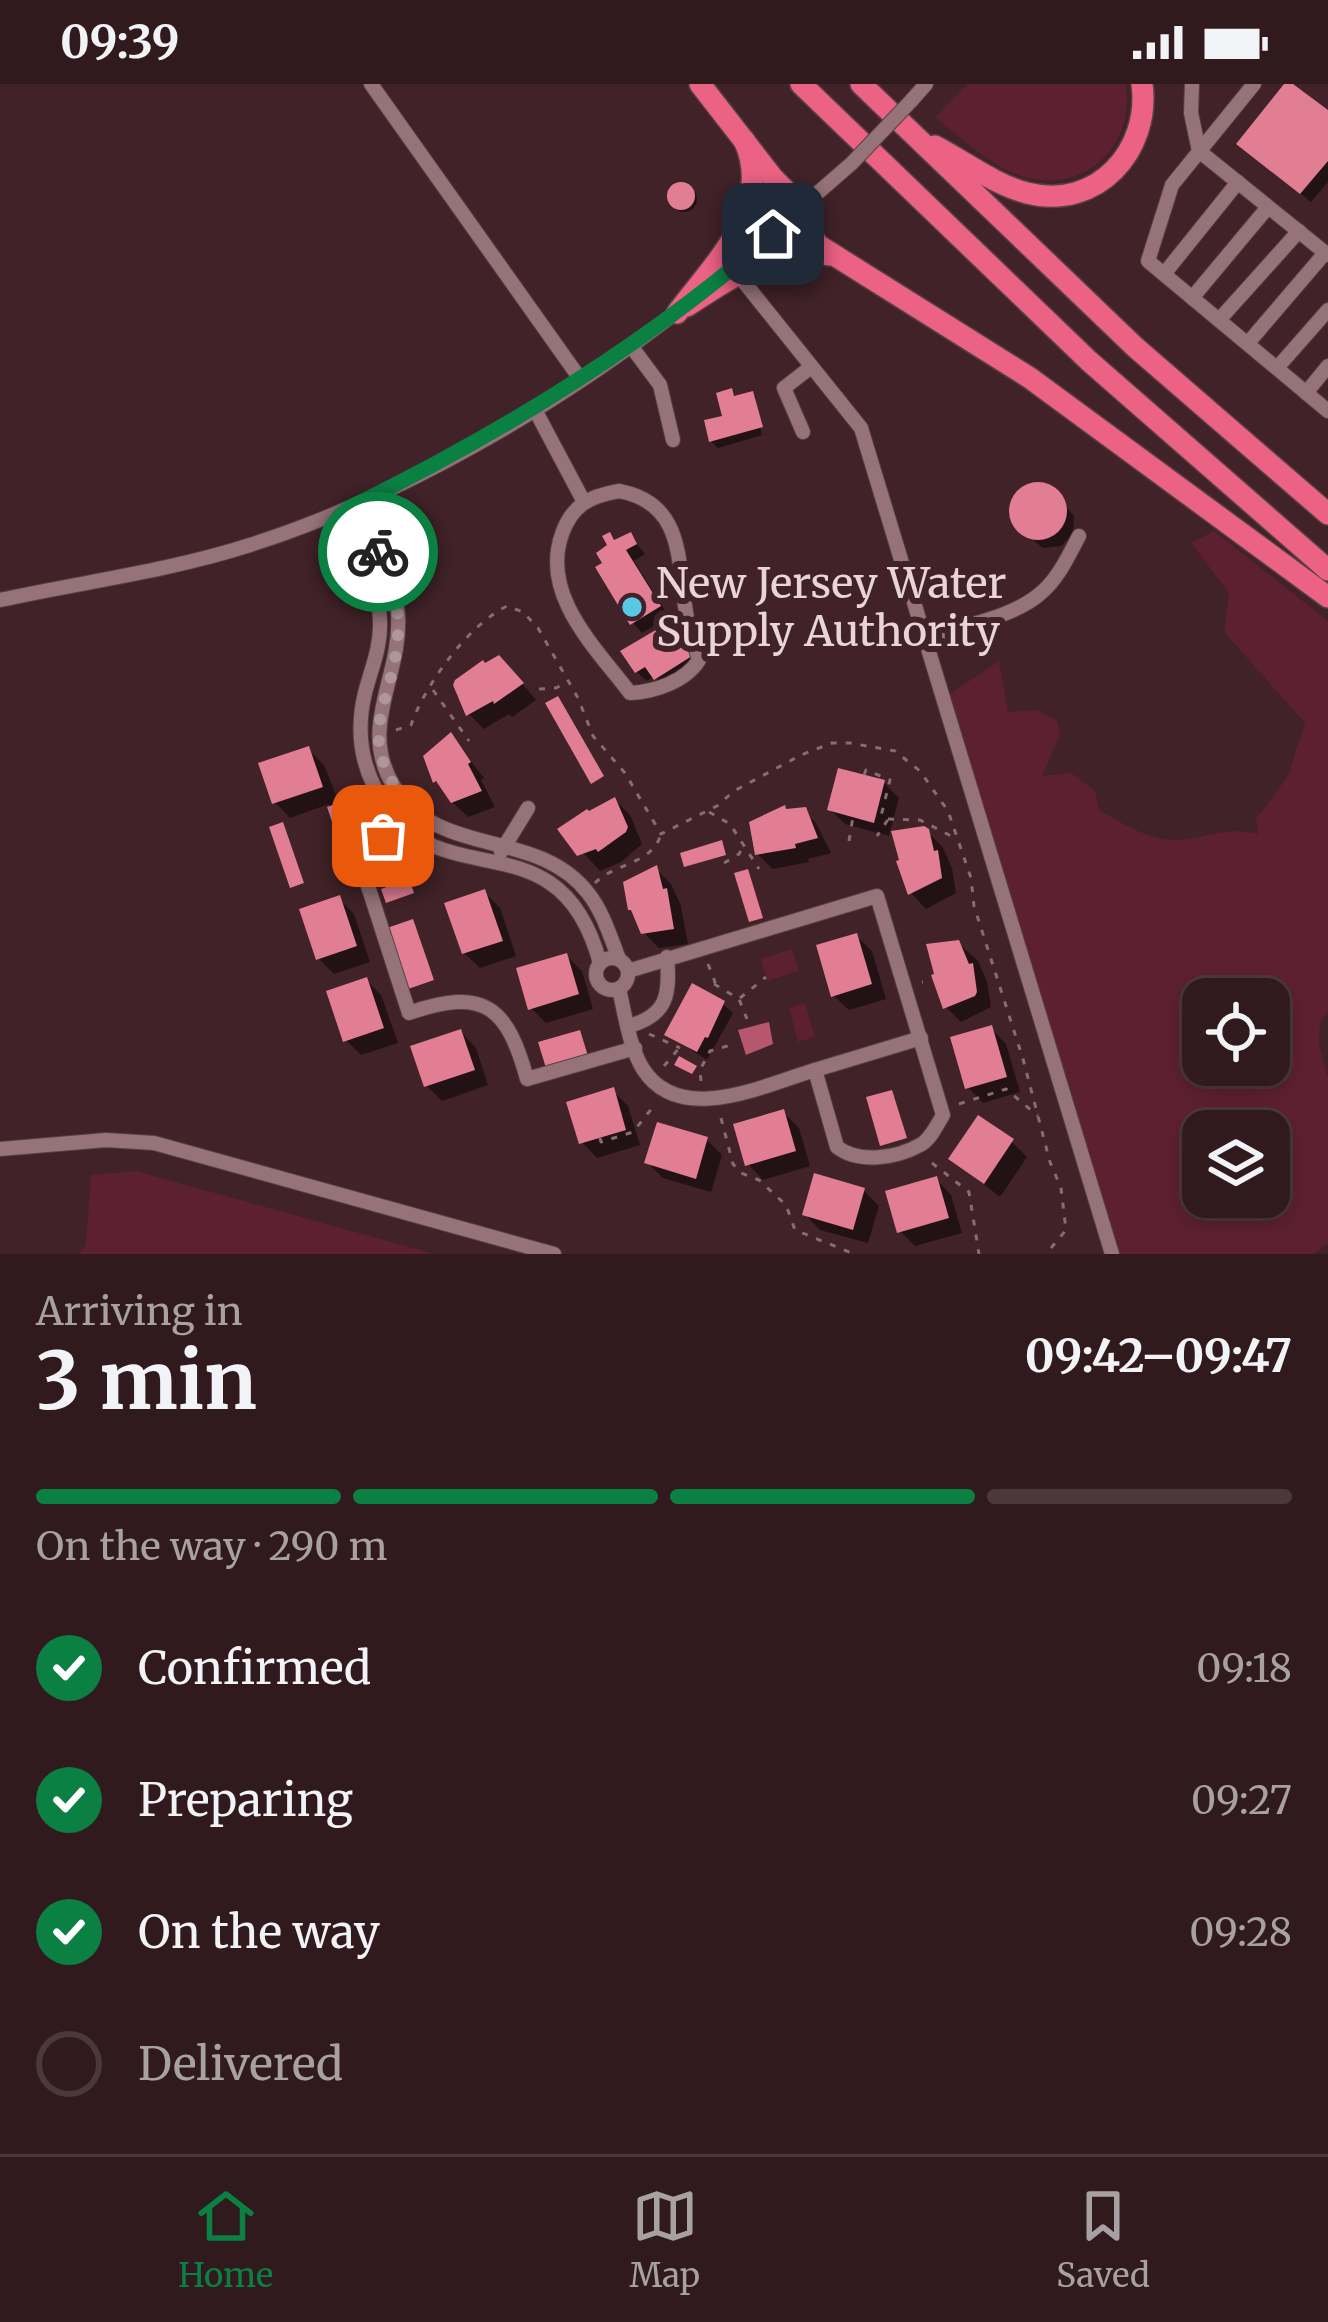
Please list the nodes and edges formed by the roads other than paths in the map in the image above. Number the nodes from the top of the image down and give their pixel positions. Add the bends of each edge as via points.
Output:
1 (371, 84) edge
2 (700, 84) edge
3 (801, 84) edge
4 (861, 84) edge
5 (872, 84) edge
6 (926, 84) edge
7 (1142, 84) edge
8 (1192, 84) edge
9 (1254, 84) edge
10 (886, 109) junction
11 (910, 132) junction
12 (744, 140) junction
13 (1199, 151) junction
14 (1238, 182) junction
15 (1268, 207) junction
16 (800, 210) junction
17 (1299, 232) junction
18 (1327, 254) edge
19 (835, 256) junction
20 (736, 271) junction
21 (1164, 274) junction
22 (1192, 298) junction
23 (1328, 310) edge
24 (677, 313) junction
25 (1220, 320) junction
26 (1248, 343) junction
27 (631, 346) junction
28 (1328, 366) edge
29 (811, 367) junction
30 (1277, 368) junction
31 (581, 380) junction
32 (1306, 393) junction
33 (534, 409) junction
34 (1328, 411) edge
35 (803, 432) dead end
36 (673, 440) dead end
37 (584, 502) junction
38 (357, 504) junction
39 (340, 512) junction
40 (1328, 514) edge
41 (1079, 536) dead end
42 (1328, 570) edge
43 (1328, 597) edge
44 (0, 600) edge
45 (926, 638) junction
46 (407, 805) junction
47 (528, 808) dead end
48 (396, 820) junction
49 (504, 847) junction
50 (367, 861) junction
51 (496, 862) junction
52 (340, 864) dead end
53 (667, 957) junction
54 (600, 964) junction
55 (624, 965) junction
56 (619, 989) junction
57 (629, 1026) junction
58 (921, 1038) junction
59 (639, 1041) junction
60 (815, 1070) junction
61 (0, 1149) edge
62 (554, 1254) edge
63 (1112, 1254) edge

1 - 31 street
2 - 12 highway
3 - 42 highway via 1089,361
4 - 10 highway
5 - 10 highway
6 - 16 street, bridge
7 - 11 highway via 1142,123 1129,155 1104,181 1076,193 1023,192
8 - 13 street
9 - 13 street
10 - 11 highway
11 - 40 highway via 1136,347
12 - 16 highway
12 - 24 highway via 752,174 746,214
13 - 14 street
13 - 21 street via 1172,185 1156,226 1148,261
14 - 15 street
14 - 21 street
15 - 17 street
15 - 22 street
16 - 19 highway via 818,244
16 - 20 street
17 - 18 street
17 - 25 street
18 - 26 street
19 - 20 highway via 792,254
19 - 43 highway via 1045,389
20 - 24 highway
20 - 29 street
21 - 22 street
22 - 25 street
23 - 30 street
24 - 27 street
25 - 26 street
26 - 30 street
27 - 31 street
27 - 36 street via 660,385
28 - 32 street
29 - 35 street via 784,388
29 - 45 street via 861,428
30 - 32 street
31 - 33 street
32 - 34 street
33 - 37 street
33 - 38 street
37 - 37 street via 619,491 642,495 670,523 699,660 691,673 631,693 568,608 556,581 559,540
38 - 39 street
38 - 46 street via 395,594 398,638 377,735 384,768
39 - 44 street via 202,559
39 - 48 street via 378,598 380,644 359,738 367,774
41 - 45 street via 1040,594
45 - 63 street
46 - 48 street
46 - 49 street via 422,820
47 - 49 street
48 - 50 street
48 - 51 street via 437,846
49 - 51 street
49 - 55 street via 572,876 598,908
50 - 52 street
50 - 59 street via 375,915 409,1013 447,1000 484,1007 512,1032 527,1079
51 - 54 street via 531,872 565,895 587,923
53 - 55 street
53 - 57 street via 664,1003
53 - 58 street via 877,896
54 - 55 street via 608,958
54 - 56 street via 599,983
55 - 56 street
56 - 57 street
57 - 59 street
58 - 60 street
58 - 60 street via 944,1115 924,1144 879,1159 837,1147
59 - 60 street via 642,1068 663,1092 690,1099
61 - 62 street via 154,1143

